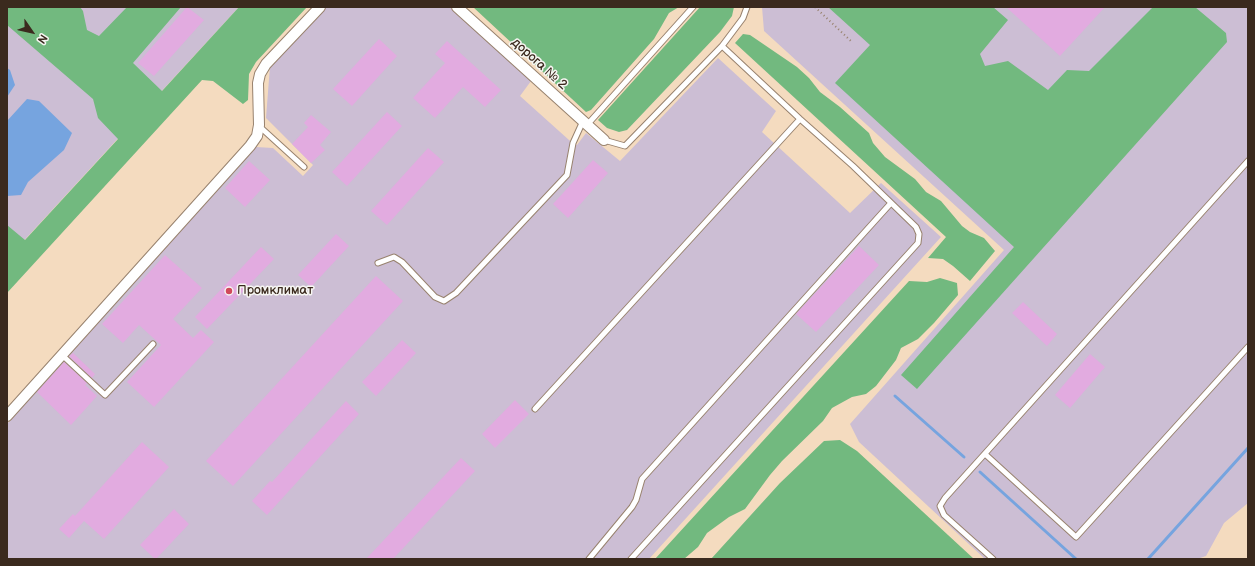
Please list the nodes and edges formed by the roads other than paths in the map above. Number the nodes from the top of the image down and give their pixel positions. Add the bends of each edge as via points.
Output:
1 (320, 7) edge
2 (457, 7) edge
3 (693, 7) edge
4 (747, 7) edge
5 (722, 46) junction
6 (800, 119) junction
7 (585, 123) junction
8 (259, 125) junction
9 (604, 140) joint
10 (1248, 161) edge
11 (304, 167) dead end
12 (891, 203) junction
13 (378, 263) dead end
14 (153, 344) dead end
15 (1248, 347) edge
16 (62, 355) junction
17 (535, 409) dead end
18 (7, 416) edge
19 (985, 454) junction
20 (589, 559) edge
21 (631, 559) edge
22 (993, 559) edge

1 - 8 street via 266,64 260,74
2 - 7 street, дорога № 2
3 - 7 lane
4 - 5 lane via 743,18
5 - 6 lane
5 - 9 lane via 625,146
6 - 12 lane
6 - 17 lane
7 - 9 street, дорога № 2
7 - 13 lane via 573,143 567,175 456,293 444,301 435,297 402,262 394,257
8 - 11 lane
8 - 16 street via 257,136 250,146
10 - 19 lane
12 - 20 lane via 642,479 632,507
12 - 21 lane via 916,228 919,234 918,243
14 - 16 lane via 105,395
15 - 19 lane via 1076,536
16 - 18 street
19 - 22 lane via 940,506 944,515

